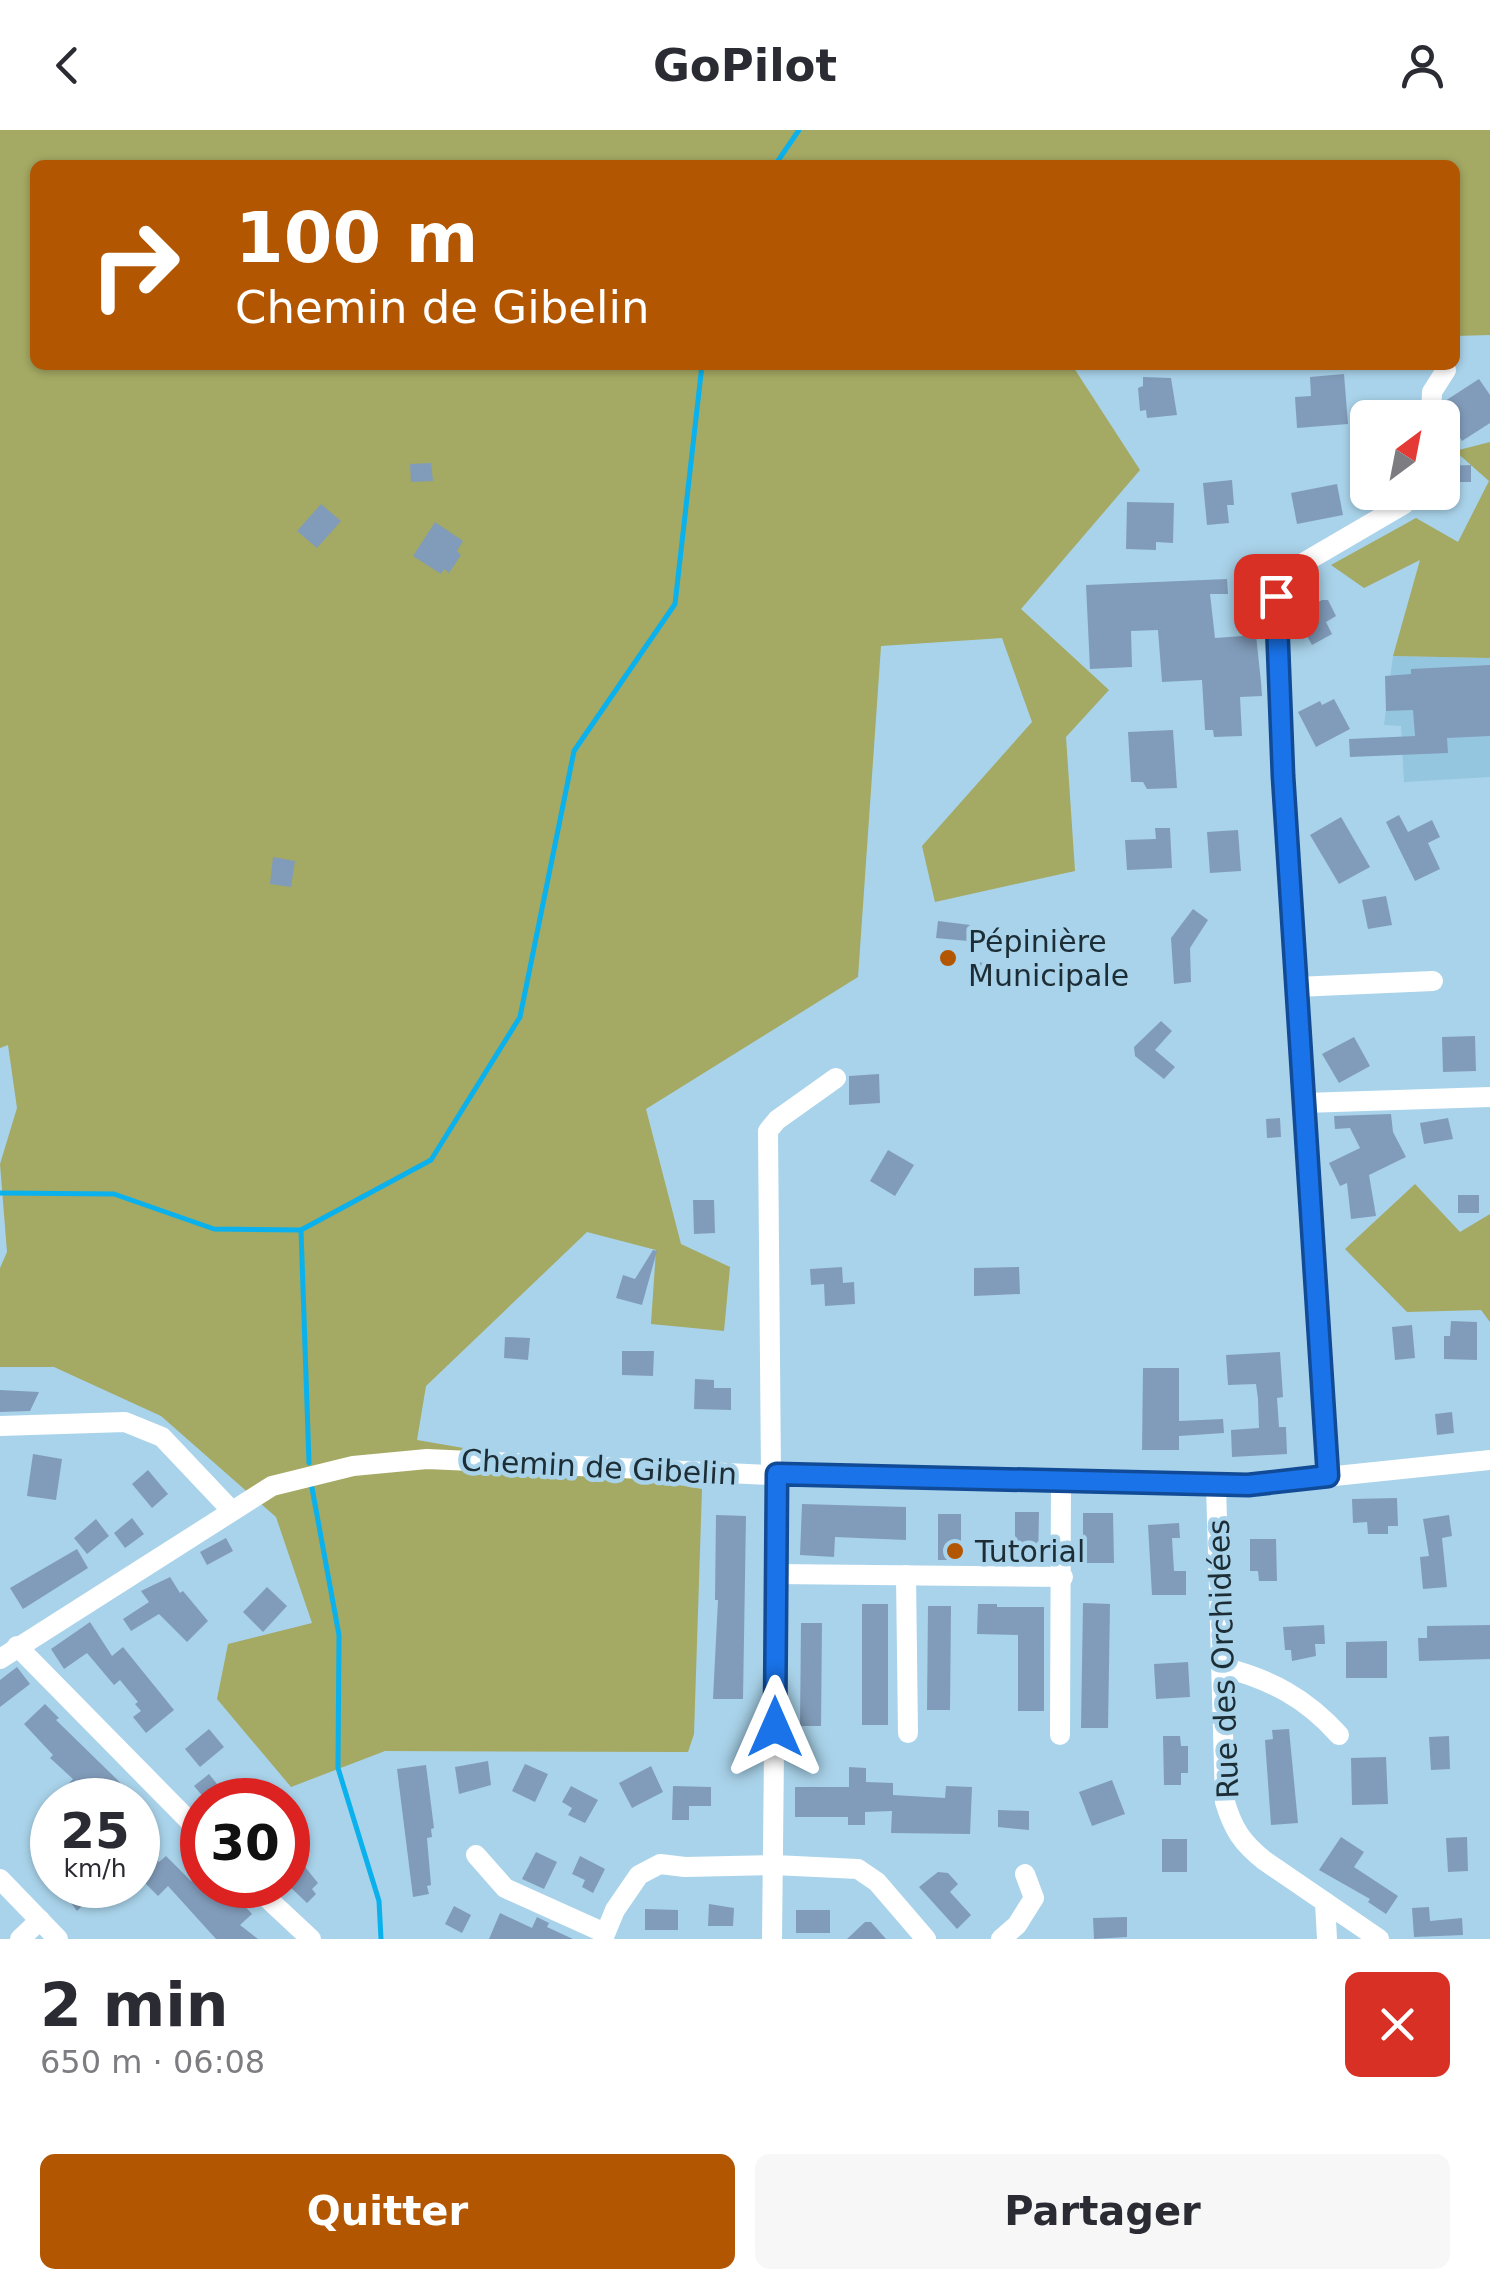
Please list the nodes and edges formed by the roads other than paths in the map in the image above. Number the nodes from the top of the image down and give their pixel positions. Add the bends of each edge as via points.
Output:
1 (1446, 370) dead end
2 (1432, 400) edge
3 (1394, 510) edge
4 (1434, 980) dead end
5 (1296, 987) junction
6 (836, 1078) dead end
7 (1490, 1097) edge
8 (1304, 1104) junction
9 (0, 1426) edge
10 (1490, 1460) edge
11 (774, 1474) junction
12 (1328, 1476) junction
13 (1061, 1479) junction
14 (1216, 1484) junction
15 (232, 1512) junction
16 (776, 1574) junction
17 (906, 1575) junction
18 (1063, 1577) junction
19 (8, 1653) edge
20 (1222, 1667) junction
21 (908, 1733) dead end
22 (1339, 1734) dead end
23 (1060, 1735) dead end
24 (180, 1813) edge
25 (476, 1855) dead end
26 (774, 1865) junction
27 (1025, 1874) dead end
28 (0, 1879) edge
29 (1325, 1902) junction
30 (277, 1908) edge
31 (40, 1920) junction
32 (604, 1936) edge
33 (20, 1939) edge
34 (58, 1939) edge
35 (310, 1939) edge
36 (772, 1939) edge
37 (926, 1939) edge
38 (1002, 1939) edge
39 (1328, 1939) edge
40 (1379, 1939) edge

1 - 2 street
3 - 5 street via 1281,576 1276,596
4 - 5 street
5 - 8 street
6 - 11 street via 768,1131
7 - 8 street
8 - 12 street
9 - 15 street via 124,1422 162,1438
10 - 12 street, Chemin de Gibelin
11 - 13 street, Chemin de Gibelin
11 - 15 street, Chemin de Gibelin via 428,1459 313,1474 272,1486
11 - 16 street
12 - 14 street, Chemin de Gibelin
13 - 14 street, Chemin de Gibelin
13 - 18 street
14 - 20 street, Rue des Orchidées
15 - 19 street, Chemin de Gibelin
16 - 17 street
16 - 26 street
17 - 18 street
17 - 21 street
18 - 23 street
19 - 24 street
20 - 22 street via 1285,1690 1316,1708
20 - 29 street, Rue des Orchidées via 1225,1802 1233,1829 1247,1848
25 - 32 street via 505,1888
26 - 32 street via 660,1864 639,1875
26 - 36 street
26 - 37 street via 858,1869
27 - 38 street via 1034,1898
28 - 31 street
29 - 39 street
29 - 40 street, Rue des Orchidées
30 - 35 street
31 - 33 street
31 - 34 street

